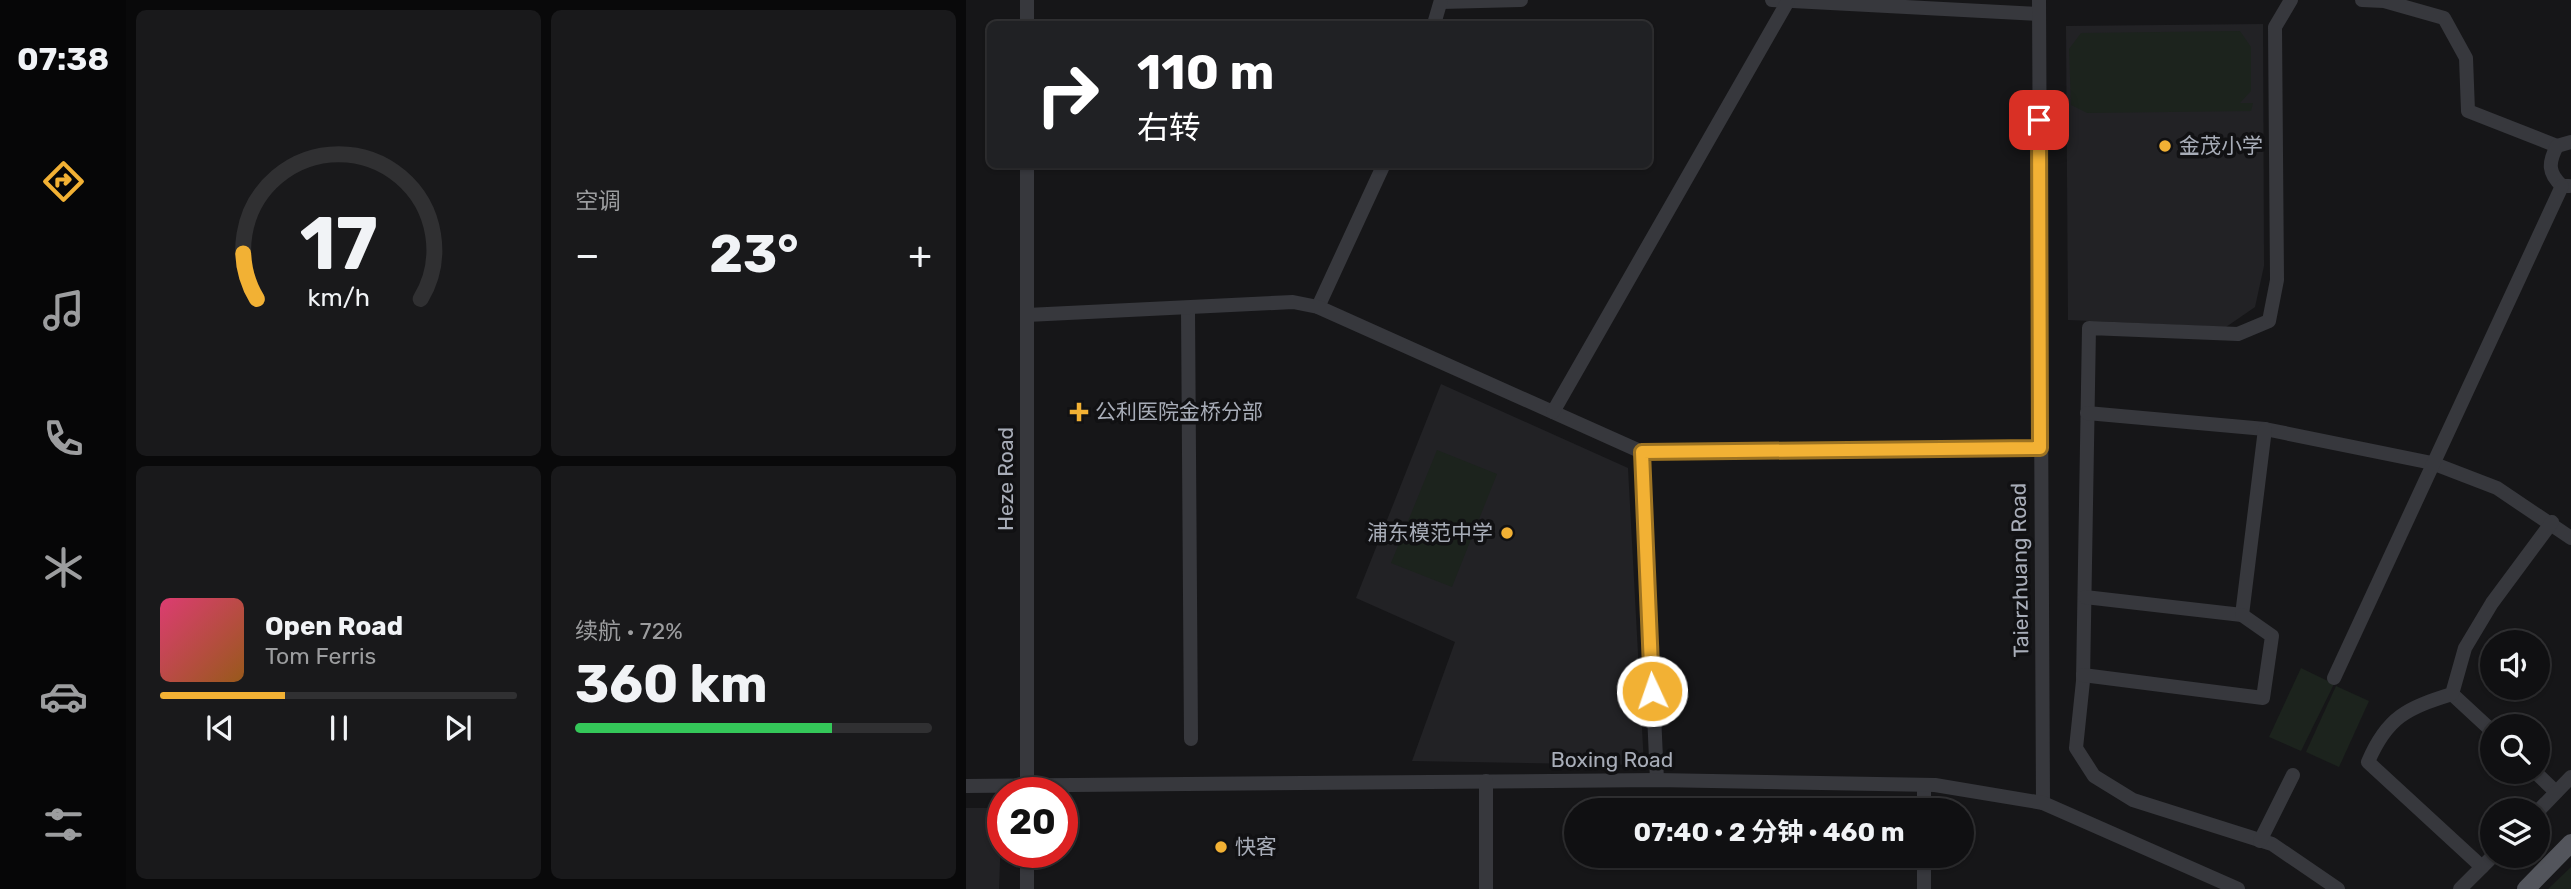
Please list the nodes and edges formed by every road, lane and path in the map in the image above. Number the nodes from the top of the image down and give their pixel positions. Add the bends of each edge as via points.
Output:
1 (1027, 0) edge
2 (1521, 0) edge
3 (1772, 0) edge
4 (2291, 0) edge
5 (2362, 0) edge
6 (1441, 1) edge
7 (1788, 1) edge
8 (2039, 7) edge
9 (1027, 21) edge
10 (1435, 21) edge
11 (2564, 144) edge
12 (1027, 168) edge
13 (1382, 168) edge
14 (2567, 186) edge
15 (1318, 307) junction
16 (1188, 310) junction
17 (1027, 315) junction
18 (1553, 412) junction
19 (2087, 413) junction
20 (2265, 429) junction
21 (2040, 448) junction
22 (1642, 452) junction
23 (2432, 463) junction
24 (2552, 522) junction
25 (2571, 538) edge
26 (2085, 597) junction
27 (2242, 615) junction
28 (2083, 675) junction
29 (2334, 678) dead end
30 (2452, 694) junction
31 (2480, 720) edge
32 (1191, 739) dead end
33 (2293, 775) dead end
34 (1027, 777) edge
35 (2571, 777) edge
36 (1657, 780) junction
37 (1486, 781) junction
38 (2548, 784) edge
39 (1924, 785) junction
40 (966, 786) edge
41 (987, 787) edge
42 (1078, 787) edge
43 (2556, 792) junction
44 (1924, 798) edge
45 (2550, 798) edge
46 (2043, 803) junction
47 (2260, 841) junction
48 (2571, 843) edge
49 (2480, 865) edge
50 (1027, 868) edge
51 (1924, 868) edge
52 (2481, 868) edge
53 (1027, 889) edge
54 (1486, 889) edge
55 (1924, 889) edge
56 (2238, 889) edge
57 (2338, 889) edge
58 (2460, 889) edge
59 (2526, 889) edge

1 - 9 street
2 - 6 street
3 - 7 street
4 - 19 street via 2275,26 2277,280 2269,321 2238,334 2089,328
5 - 11 street via 2384,1 2444,19 2466,58 2468,111
6 - 10 street
7 - 8 street
7 - 18 street
8 - 21 street, Taierzhuang Road
11 - 14 street via 2549,160 2552,177
12 - 17 street, Heze Road
13 - 15 street
14 - 23 street
15 - 16 street via 1293,302
15 - 18 street
16 - 17 street
16 - 32 street
17 - 34 street, Heze Road
18 - 22 street
19 - 20 street
19 - 26 street
20 - 23 street
20 - 27 street
21 - 22 street
21 - 46 street, Taierzhuang Road
22 - 36 street
23 - 24 street via 2497,488
23 - 29 street
24 - 25 street
24 - 30 street via 2465,648
26 - 27 street
26 - 28 street
27 - 28 street via 2272,636 2263,698
28 - 47 street via 2076,748 2094,776 2133,800
30 - 31 street
30 - 49 street via 2405,710 2377,741 2368,762
33 - 47 street
35 - 43 street
36 - 37 street, Boxing Road
36 - 39 street, Boxing Road
37 - 42 street, Boxing Road
37 - 54 street
38 - 43 street
39 - 44 street
39 - 46 street, Boxing Road
40 - 41 street, Boxing Road
43 - 45 street
46 - 56 street, Boxing Road
47 - 57 street via 2272,844
48 - 59 main road
50 - 53 street
51 - 55 street
52 - 58 street

